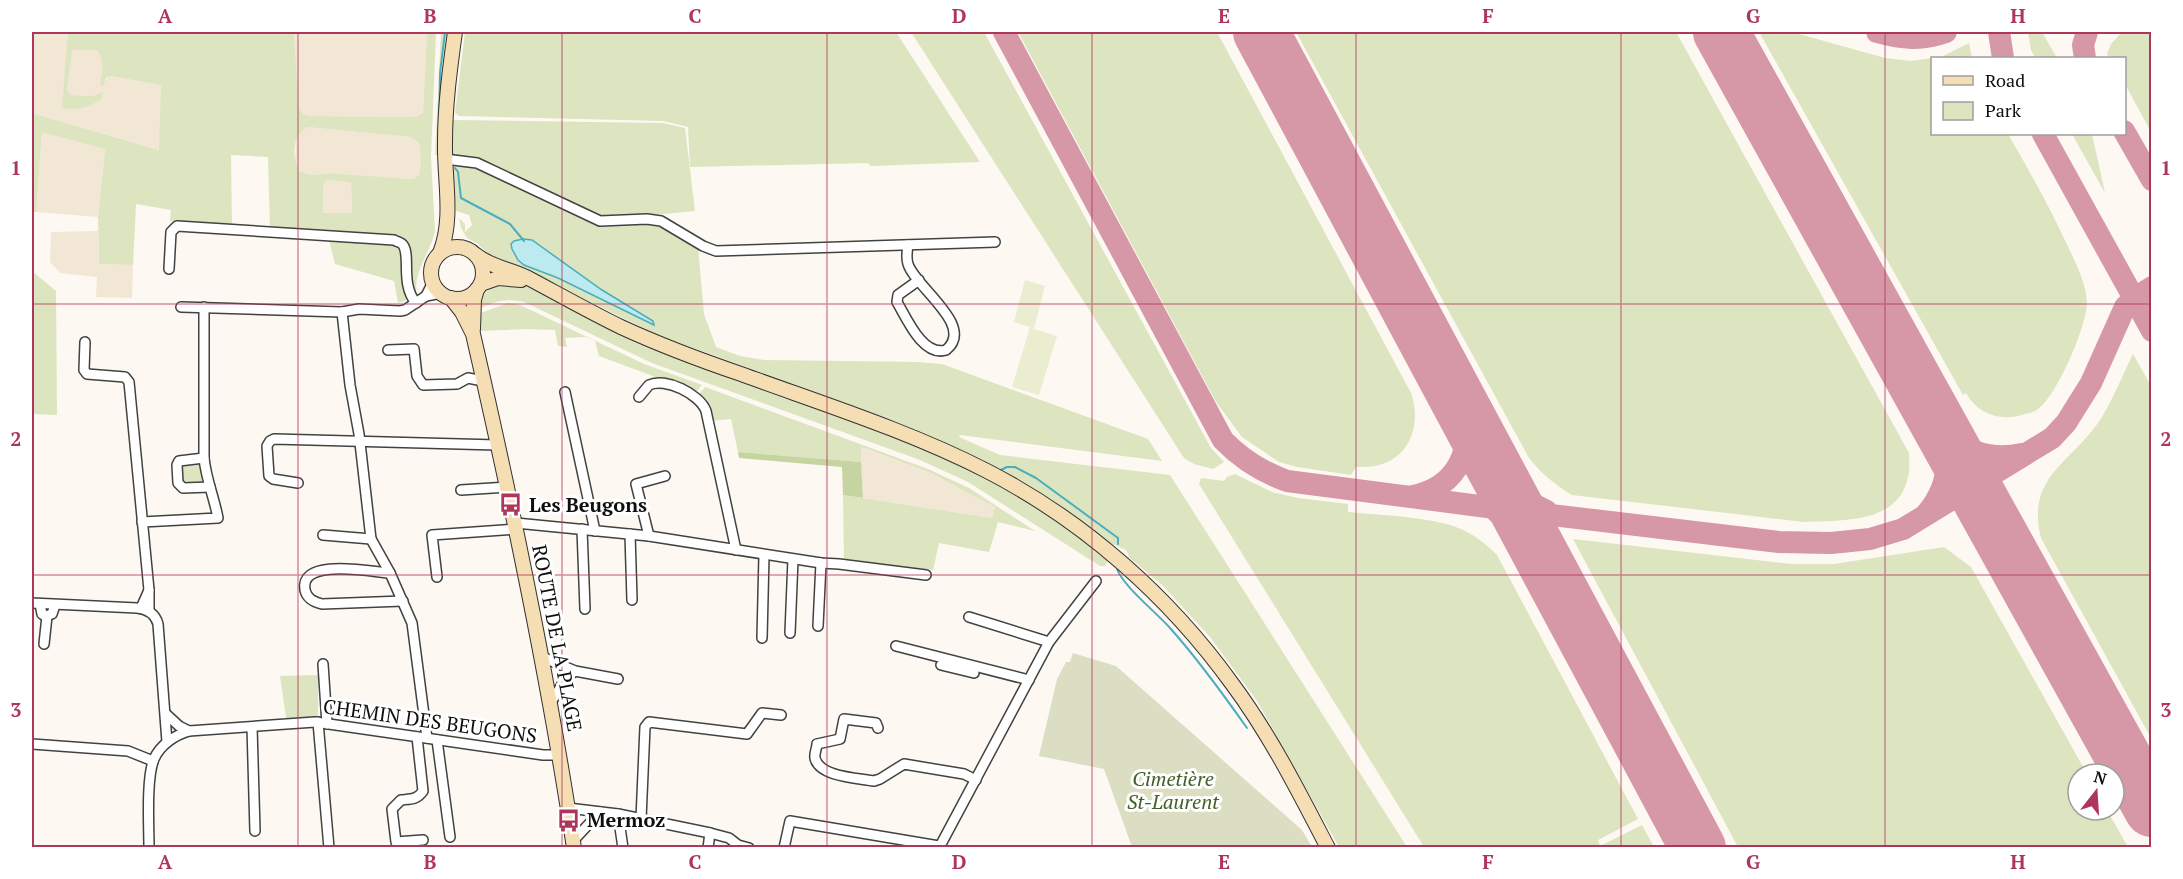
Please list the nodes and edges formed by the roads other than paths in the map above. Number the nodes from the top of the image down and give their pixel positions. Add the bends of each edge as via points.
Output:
1 (455, 32) edge
2 (445, 159) junction
3 (448, 204) junction
4 (995, 242) dead end
5 (908, 245) junction
6 (471, 251) junction
7 (440, 253) junction
8 (169, 269) dead end
9 (919, 280) junction
10 (540, 285) junction
11 (479, 287) junction
12 (442, 291) junction
13 (416, 303) junction
14 (181, 307) dead end
15 (204, 308) junction
16 (342, 312) junction
17 (473, 334) junction
18 (85, 342) dead end
19 (388, 350) dead end
20 (483, 381) junction
21 (565, 392) dead end
22 (639, 397) dead end
23 (360, 440) junction
24 (497, 445) junction
25 (204, 458) junction
26 (665, 476) dead end
27 (298, 483) dead end
28 (210, 487) junction
29 (508, 487) junction
30 (461, 490) dead end
31 (142, 522) junction
32 (516, 526) junction
33 (582, 530) junction
34 (595, 531) junction
35 (630, 534) junction
36 (323, 535) dead end
37 (649, 537) junction
38 (370, 539) junction
39 (736, 550) junction
40 (764, 555) junction
41 (793, 559) junction
42 (821, 563) junction
43 (390, 573) junction
44 (926, 575) dead end
45 (437, 577) dead end
46 (1096, 581) dead end
47 (632, 600) dead end
48 (403, 601) junction
49 (36, 604) edge
50 (55, 605) junction
51 (585, 609) dead end
52 (145, 610) junction
53 (47, 616) junction
54 (969, 617) dead end
55 (818, 626) dead end
56 (790, 633) dead end
57 (762, 638) dead end
58 (1049, 642) junction
59 (44, 644) dead end
60 (896, 646) dead end
61 (540, 656) junction
62 (323, 664) dead end
63 (941, 665) dead end
64 (575, 671) junction
65 (618, 679) dead end
66 (1028, 683) junction
67 (550, 704) junction
68 (166, 714) junction
69 (781, 715) dead end
70 (323, 723) junction
71 (252, 727) junction
72 (878, 728) dead end
73 (189, 731) junction
74 (427, 738) junction
75 (167, 742) junction
76 (32, 744) edge
77 (560, 755) junction
78 (153, 761) junction
79 (976, 780) junction
80 (568, 808) junction
81 (600, 812) junction
82 (618, 814) junction
83 (641, 819) junction
84 (255, 831) dead end
85 (710, 833) junction
86 (450, 837) dead end
87 (423, 840) dead end
88 (890, 843) edge
89 (573, 844) edge
90 (939, 847) edge
91 (149, 848) edge
92 (329, 848) edge
93 (623, 848) edge
94 (708, 848) edge
95 (749, 848) edge
96 (784, 848) edge
97 (1328, 848) edge

1 - 2 street via 447,89
2 - 3 street
2 - 5 street via 477,163 600,221 660,221 716,251
3 - 6 street via 456,233
3 - 7 street
4 - 5 street
5 - 9 street via 908,263
6 - 7 street via 447,248
6 - 10 street
6 - 11 street via 483,266
7 - 12 street via 432,266
8 - 13 street via 171,232 177,226 394,240 405,249 408,289
9 - 9 street via 954,329 955,338 946,350 936,352 925,345 897,302 898,295
10 - 11 street via 510,278 492,279
10 - 97 street via 660,344 949,453 1006,481 1064,518 1148,587 1208,652 1256,719
11 - 12 street via 466,297
11 - 17 street, ROUTE DE LA PLAGE via 474,300
12 - 13 street
12 - 17 street, ROUTE DE LA PLAGE via 462,312
13 - 16 street via 403,311
14 - 15 street
15 - 16 street
15 - 25 street
16 - 23 street
17 - 20 street, ROUTE DE LA PLAGE
18 - 31 street via 87,375 126,377 129,382
19 - 20 street via 414,349 418,379 423,385 457,384 468,378
20 - 24 street, ROUTE DE LA PLAGE
21 - 34 street
22 - 39 street via 657,382 692,394 702,403
23 - 24 street
23 - 27 street via 270,441 269,476
23 - 38 street
24 - 29 street, ROUTE DE LA PLAGE
25 - 28 street
25 - 28 street via 179,461 178,483 183,488
26 - 37 street via 636,484
28 - 31 street via 218,518
29 - 30 street
29 - 32 street, ROUTE DE LA PLAGE
31 - 52 street via 149,590
32 - 33 street
32 - 45 street via 432,534
32 - 61 street, ROUTE DE LA PLAGE
33 - 34 street
33 - 51 street
34 - 35 street
35 - 37 street
35 - 47 street
36 - 38 street
37 - 39 street
38 - 43 street
39 - 40 street
40 - 41 street
40 - 57 street
41 - 42 street
41 - 56 street
42 - 44 street
42 - 55 street
43 - 48 street
43 - 48 street via 323,568 309,575 305,591 308,598 322,604
46 - 58 street
48 - 74 street via 412,623
49 - 50 street
49 - 53 street
50 - 52 street
50 - 53 street
52 - 68 street via 155,616 158,624
53 - 59 street
54 - 58 street
58 - 66 street
60 - 66 street
61 - 64 street
61 - 67 street, ROUTE DE LA PLAGE
62 - 70 street
63 - 66 street
64 - 65 street
64 - 67 street
66 - 79 street
67 - 77 street, ROUTE DE LA PLAGE
68 - 73 street
68 - 75 street
69 - 83 street via 762,713 747,734 649,723 645,727
70 - 71 street, CHEMIN DES BEUGONS
70 - 74 street, CHEMIN DES BEUGONS
70 - 92 street
71 - 73 street, CHEMIN DES BEUGONS
71 - 84 street
72 - 79 street via 876,723 844,719 840,739 818,744 815,756 819,765 828,773 874,781 904,764 964,774
73 - 75 street
74 - 77 street, CHEMIN DES BEUGONS via 543,756
74 - 86 street
74 - 87 street via 423,791 415,799 401,800 392,809 396,842
75 - 78 street
76 - 78 street via 128,751
77 - 80 street, ROUTE DE LA PLAGE
78 - 91 street
79 - 90 street
80 - 81 street
80 - 89 street, ROUTE DE LA PLAGE
81 - 82 street
81 - 89 street
82 - 83 street
82 - 93 street
83 - 85 street
85 - 94 street
85 - 95 street
88 - 90 street
88 - 96 street via 790,821

